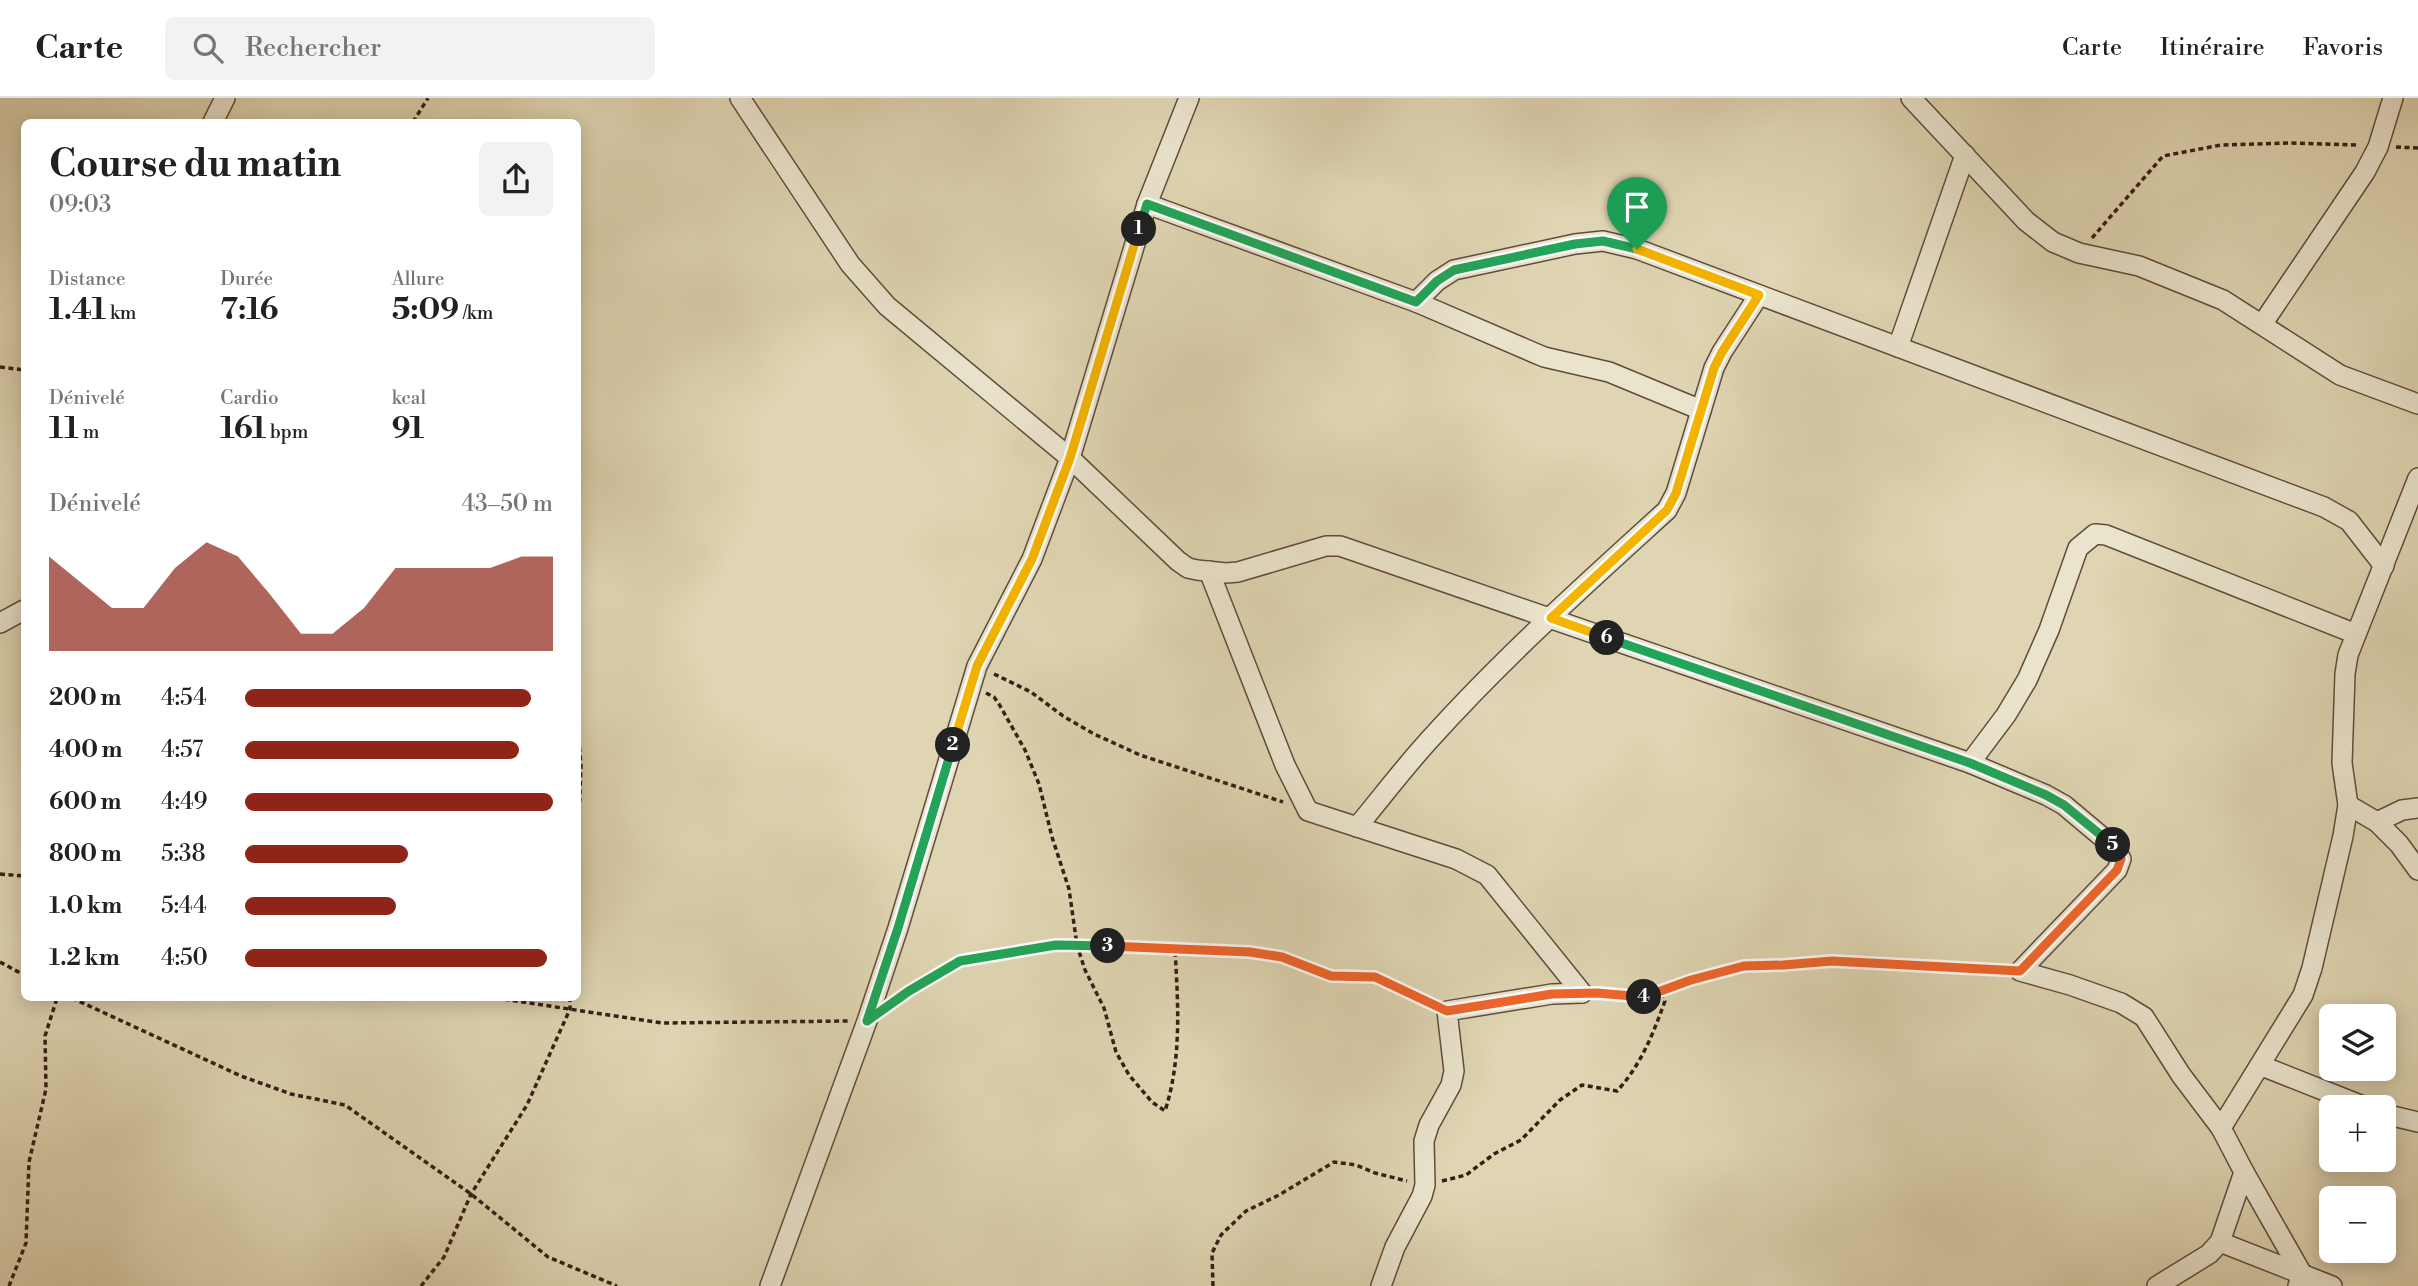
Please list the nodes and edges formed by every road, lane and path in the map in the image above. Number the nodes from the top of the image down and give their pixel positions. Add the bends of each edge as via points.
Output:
1 (225, 98) edge
2 (428, 98) edge
3 (740, 98) edge
4 (1189, 98) edge
5 (1910, 98) edge
6 (2393, 98) edge
7 (214, 119) edge
8 (415, 119) edge
9 (2378, 147) junction
10 (2418, 148) edge
11 (1965, 155) junction
12 (1147, 204) junction
13 (2079, 253) junction
14 (1759, 295) junction
15 (1416, 302) junction
16 (2263, 323) junction
17 (1898, 347) junction
18 (0, 367) edge
19 (21, 370) edge
20 (2418, 404) edge
21 (1701, 410) junction
22 (1070, 458) junction
23 (2418, 478) edge
24 (2384, 566) junction
25 (1209, 571) junction
26 (21, 612) edge
27 (1551, 618) junction
28 (0, 623) edge
29 (2357, 634) junction
30 (977, 666) junction
31 (971, 685) junction
32 (1970, 763) junction
33 (2348, 805) junction
34 (2418, 808) edge
35 (1308, 811) junction
36 (2377, 822) junction
37 (1357, 827) junction
38 (2418, 870) edge
39 (0, 874) edge
40 (21, 876) edge
41 (1077, 945) junction
42 (1175, 949) junction
43 (0, 962) edge
44 (2020, 971) junction
45 (21, 973) edge
46 (1582, 993) junction
47 (56, 1001) edge
48 (78, 1001) edge
49 (516, 1001) edge
50 (570, 1001) edge
51 (570, 1009) junction
52 (1447, 1011) junction
53 (867, 1021) junction
54 (2262, 1066) junction
55 (2335, 1095) edge
56 (2396, 1117) edge
57 (2418, 1122) edge
58 (2221, 1128) junction
59 (2244, 1172) junction
60 (471, 1194) junction
61 (2220, 1242) junction
62 (2191, 1265) junction
63 (2300, 1280) edge
64 (9, 1286) edge
65 (421, 1286) edge
66 (617, 1286) edge
67 (770, 1286) edge
68 (1381, 1286) edge
69 (2157, 1286) edge
70 (2183, 1286) edge
71 (2332, 1286) edge

1 - 7 street
2 - 8 path
3 - 22 street via 867,286
4 - 12 street
5 - 11 street
6 - 9 street
9 - 10 path
9 - 13 path via 2221,145 2163,156
9 - 16 street
11 - 13 street via 2026,221 2053,242
11 - 17 street
12 - 15 street
12 - 22 street
13 - 16 street via 2139,266 2223,300
14 - 15 street via 1637,249 1603,241 1454,270
14 - 17 street
14 - 21 street via 1722,352
15 - 21 street via 1544,357 1609,372
16 - 20 street via 2340,375
17 - 24 street via 2337,513 2348,520
18 - 19 path
21 - 27 street via 1667,510
22 - 25 street via 1178,561 1188,568
22 - 30 street via 1032,559
23 - 24 street
24 - 29 street
25 - 27 street via 1238,572 1326,545 1340,546
25 - 35 street via 1285,765
26 - 28 street
27 - 32 street
27 - 37 street via 1431,738
29 - 32 street via 2095,534 2078,548 2027,680
29 - 33 street via 2345,674 2342,763
30 - 31 street
30 - 35 path via 1139,755
31 - 41 path via 995,697 1039,784 1069,889
31 - 53 street
32 - 44 street via 2064,805 2114,847 2121,859 2117,870
33 - 36 street
33 - 54 street via 2319,943 2303,995
34 - 36 street
35 - 37 street
36 - 38 street
37 - 46 street via 1456,859 1487,875
39 - 40 path
41 - 42 path
41 - 42 path via 1104,1008 1116,1052 1129,1075 1165,1111 1174,1083 1179,1028
41 - 53 path via 960,961
42 - 52 path via 1250,952 1282,957 1331,976 1375,977
43 - 45 path
44 - 46 path via 1832,961 1744,966 1644,997
44 - 58 street via 2121,1003 2144,1017
46 - 52 street
47 - 64 path via 45,1036 46,1089 29,1162 26,1243
48 - 60 path via 241,1076 291,1094 345,1105
49 - 51 path
50 - 51 path
51 - 53 path via 662,1023
51 - 60 path via 527,1105
52 - 68 street via 1452,1078 1424,1141 1422,1196
53 - 67 street
54 - 55 street
54 - 58 street
56 - 57 street
58 - 59 street
59 - 61 street
59 - 63 street
60 - 65 path via 444,1257
60 - 66 path via 548,1257
61 - 62 street
61 - 63 street
62 - 69 street
62 - 70 street
63 - 71 street

